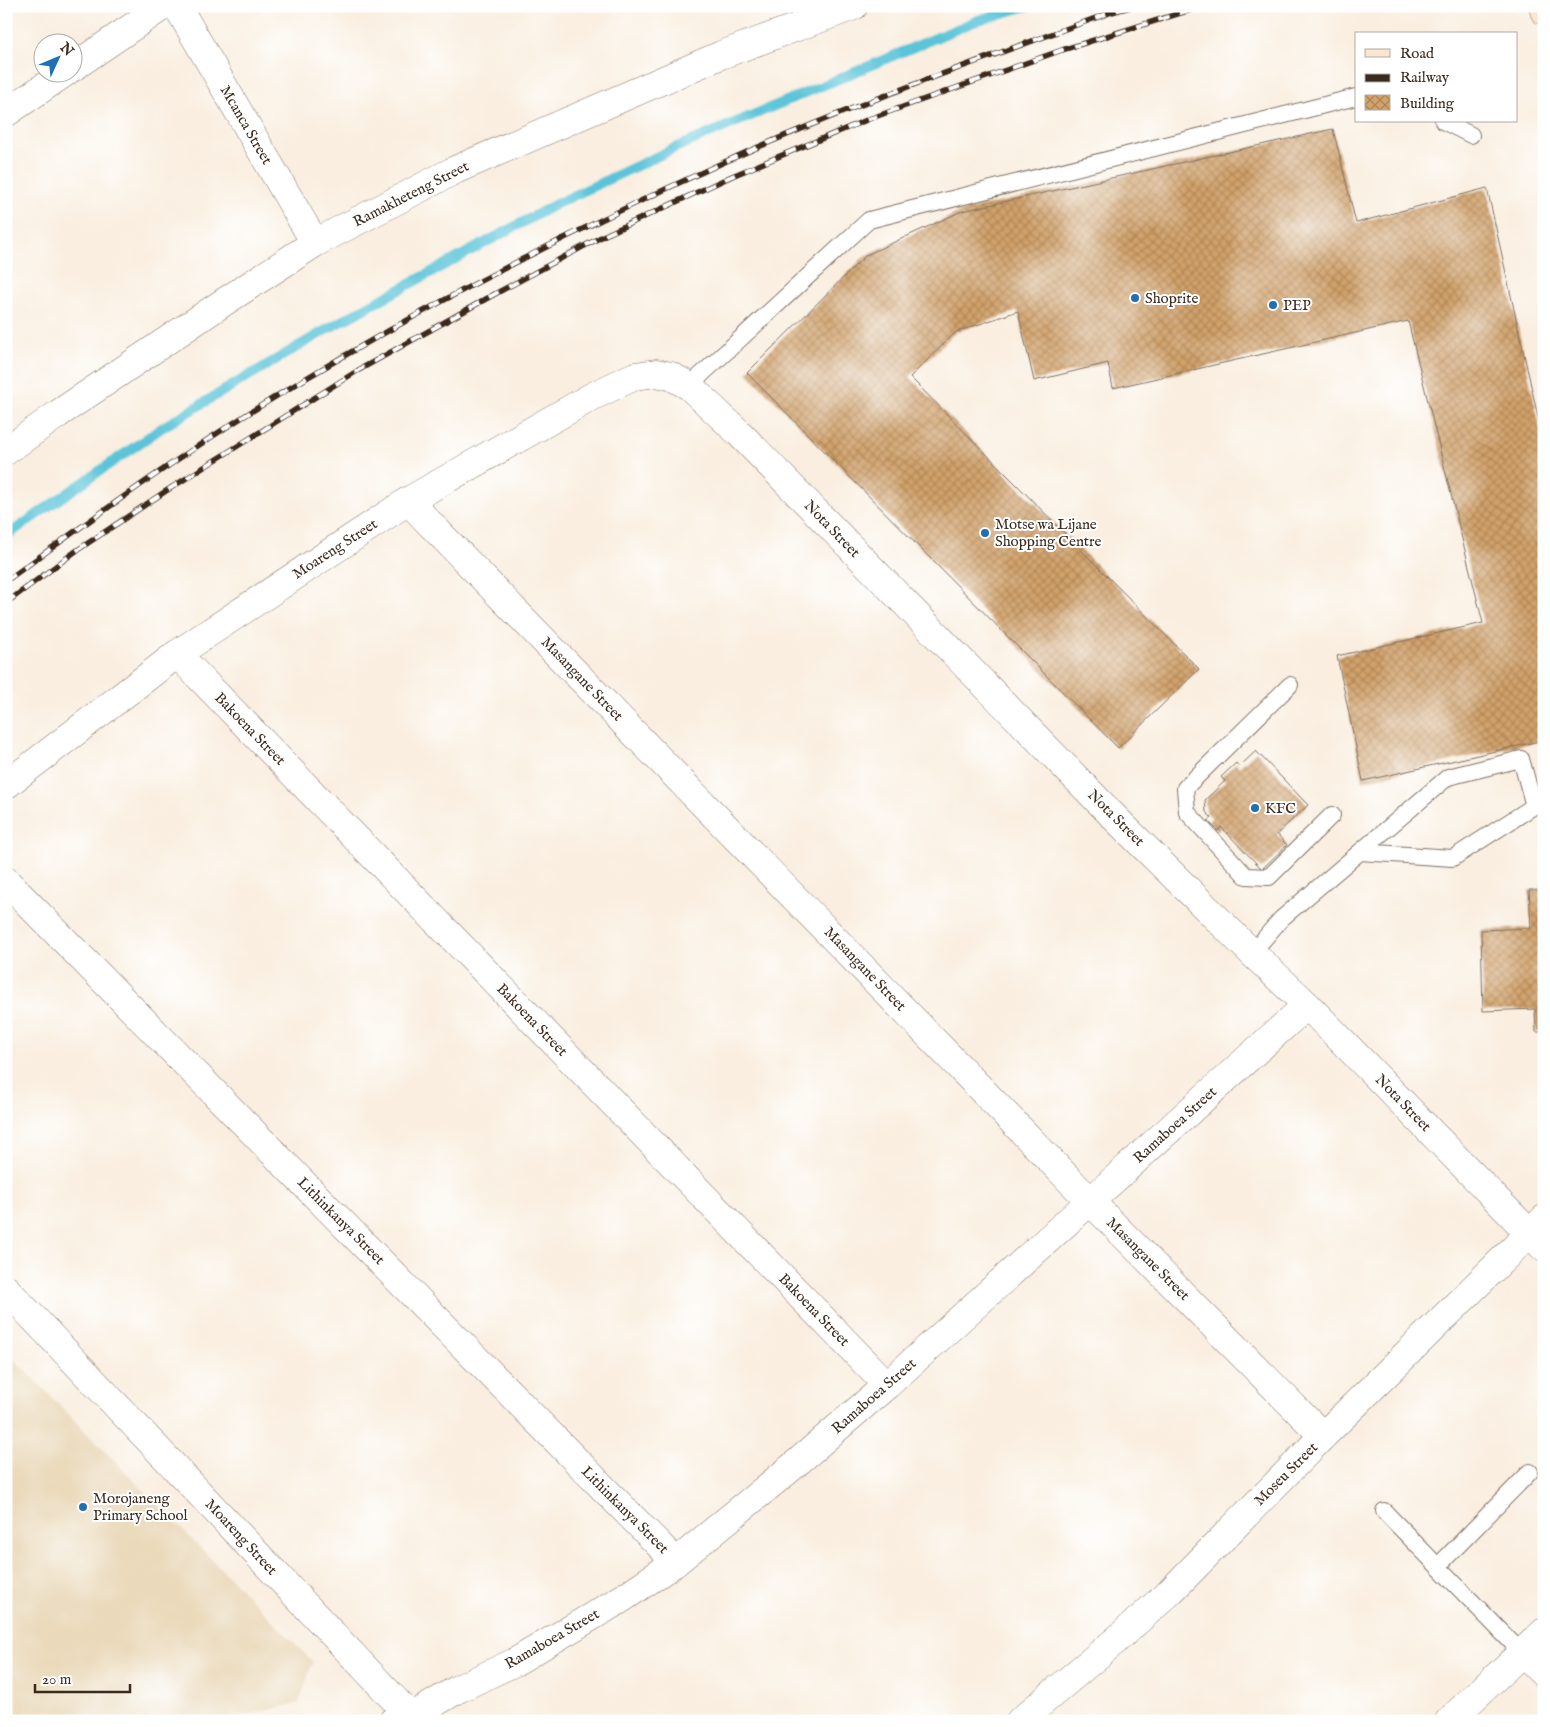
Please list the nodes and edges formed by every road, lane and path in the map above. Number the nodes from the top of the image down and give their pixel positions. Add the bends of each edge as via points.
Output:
1 (163, 6) edge
2 (177, 6) edge
3 (854, 6) edge
4 (1543, 6) edge
5 (1544, 11) edge
6 (82, 61) edge
7 (51, 82) edge
8 (1355, 97) edge
9 (6, 113) edge
10 (1445, 122) edge
11 (1470, 135) dead end
12 (315, 243) junction
13 (689, 386) junction
14 (6, 451) edge
15 (408, 501) junction
16 (177, 654) junction
17 (1290, 685) dead end
18 (6, 785) edge
19 (1332, 815) dead end
20 (1360, 852) junction
21 (6, 881) edge
22 (1252, 954) junction
23 (1307, 1005) junction
24 (1090, 1201) junction
25 (1539, 1233) edge
26 (6, 1289) edge
27 (888, 1385) junction
28 (1323, 1436) junction
29 (1530, 1472) dead end
30 (1384, 1510) dead end
31 (676, 1562) junction
32 (1438, 1566) junction
33 (1544, 1632) edge
34 (1522, 1653) junction
35 (1544, 1674) edge
36 (406, 1719) edge
37 (1020, 1721) edge
38 (1449, 1721) edge

1 - 6 street
2 - 12 street, Mcanca Street
3 - 12 street, Ramakheteng Street via 720,55 455,170
4 - 5 main road
7 - 9 street
8 - 13 lane via 869,220
10 - 11 lane
12 - 14 street, Ramakheteng Street
13 - 15 street, Moareng Street via 671,376 635,376 593,396
13 - 22 street, Nota Street
15 - 16 street, Moareng Street
15 - 24 street, Masangane Street
16 - 18 street, Moareng Street
16 - 27 street, Bakoena Street
17 - 19 lane via 1185,788 1186,812 1246,876 1269,877
20 - 20 lane via 1448,777 1521,759 1534,806 1453,858
20 - 22 lane via 1281,919
21 - 31 street, Lithinkanya Street
22 - 23 street, Nota Street
23 - 24 street, Ramaboea Street
23 - 25 street, Nota Street
24 - 27 street, Ramaboea Street
24 - 28 street, Masangane Street
25 - 28 street, Moseu Street
26 - 36 street, Moareng Street
27 - 31 street, Ramaboea Street
28 - 37 street, Moseu Street via 1170,1592
29 - 32 lane
30 - 32 lane
31 - 36 street, Ramaboea Street via 623,1598 515,1662
32 - 34 lane
33 - 34 street
34 - 35 street
34 - 38 street

